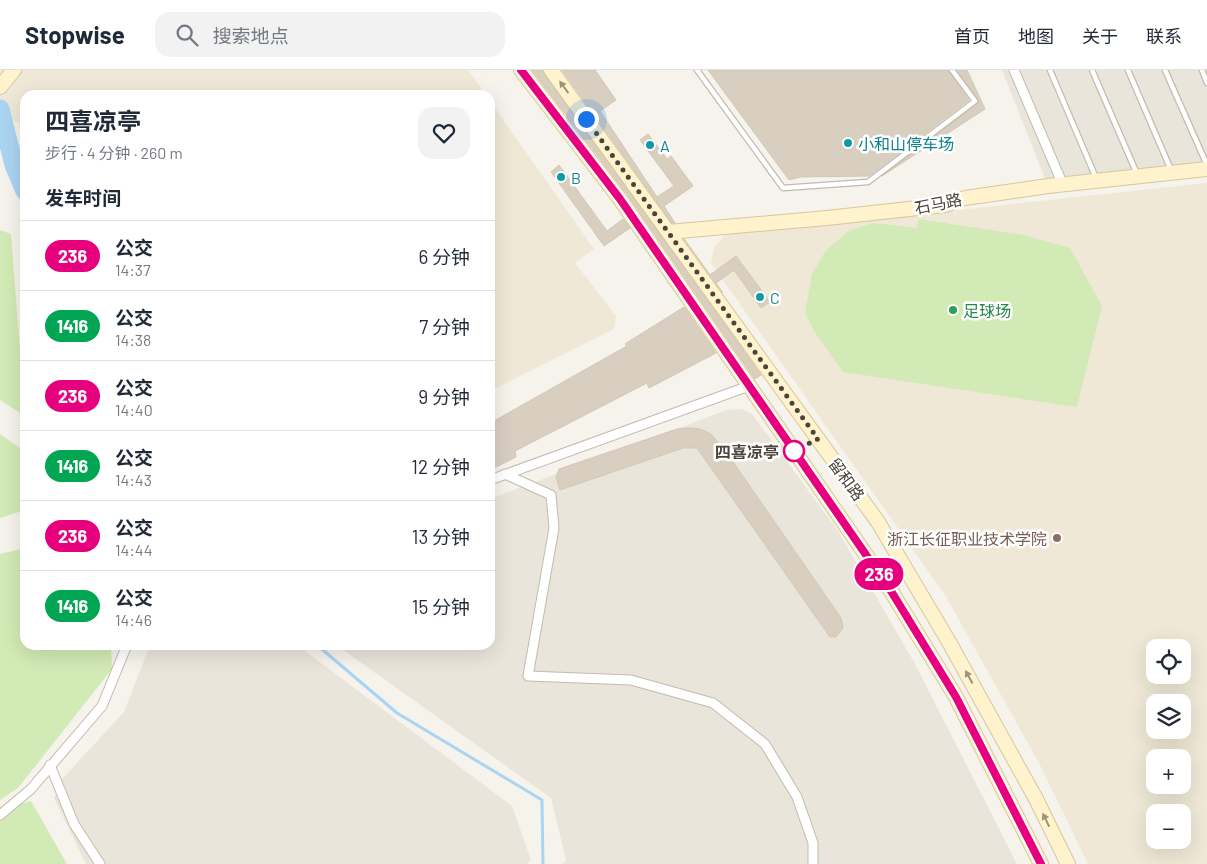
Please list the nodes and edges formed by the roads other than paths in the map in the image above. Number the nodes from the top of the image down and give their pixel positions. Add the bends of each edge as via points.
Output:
1 (14, 70) edge
2 (521, 70) edge
3 (551, 70) edge
4 (697, 70) edge
5 (952, 70) edge
6 (1014, 70) edge
7 (1050, 70) edge
8 (1092, 70) edge
9 (1128, 70) edge
10 (1165, 70) edge
11 (1202, 70) edge
12 (1207, 83) edge
13 (0, 87) edge
14 (1207, 165) edge
15 (1207, 169) edge
16 (1173, 174) junction
17 (1139, 178) junction
18 (1098, 182) junction
19 (1063, 185) junction
20 (668, 232) junction
21 (749, 386) junction
22 (505, 474) junction
23 (495, 478) edge
24 (125, 650) edge
25 (50, 765) junction
26 (0, 815) edge
27 (100, 864) edge
28 (813, 864) edge
29 (1041, 864) edge
30 (1068, 864) edge

1 - 13 main road
2 - 21 main road, 留和路 via 620,199
20 -> 3 main road, 留和路
4 - 5 lane via 783,188 868,182 974,101
6 - 19 street
7 - 18 lane
8 - 17 lane
9 - 16 lane
10 - 14 lane
11 - 12 lane
15 - 16 main road, 石马路
16 - 17 main road, 石马路
17 - 18 main road, 石马路
18 - 19 main road, 石马路
19 - 20 main road, 石马路 via 965,198 945,205
30 -> 20 main road, 留和路 via 954,651 878,522
21 - 22 street
21 - 29 main road, 留和路 via 891,591 956,697
22 - 23 street
22 - 28 street via 552,495 554,528 528,676 631,680 713,703 766,744 797,797 813,843
24 - 25 street via 102,706
25 - 26 street via 30,789
25 - 27 street via 74,824

